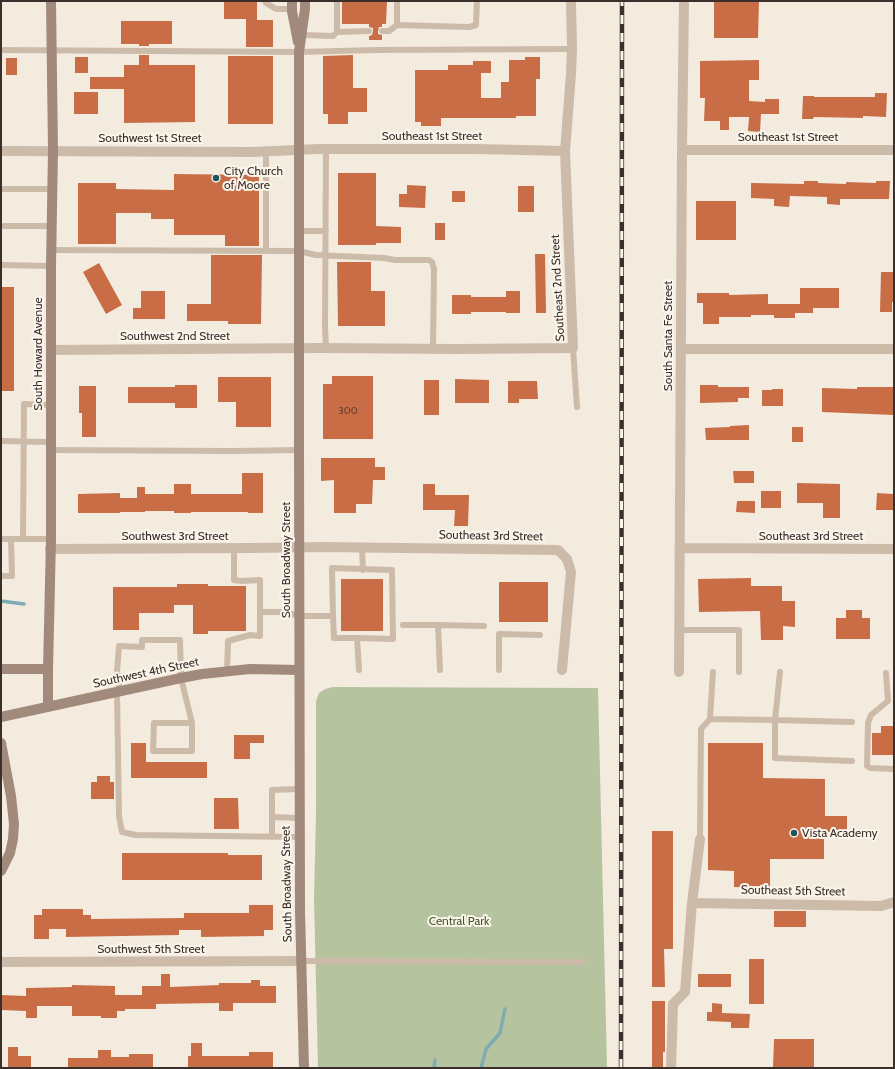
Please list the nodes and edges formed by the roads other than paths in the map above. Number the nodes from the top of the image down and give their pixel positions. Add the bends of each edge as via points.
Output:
1 (52, 1) edge
2 (264, 1) edge
3 (306, 1) edge
4 (336, 1) edge
5 (397, 1) edge
6 (477, 1) edge
7 (571, 1) edge
8 (684, 1) edge
9 (292, 5) edge
10 (398, 25) junction
11 (369, 31) dead end
12 (382, 31) dead end
13 (337, 32) junction
14 (302, 35) junction
15 (572, 49) junction
16 (1, 50) edge
17 (52, 50) junction
18 (299, 52) junction
19 (326, 149) junction
20 (300, 150) junction
21 (682, 150) junction
22 (894, 150) edge
23 (1, 151) edge
24 (53, 151) junction
25 (266, 151) junction
26 (565, 151) junction
27 (1, 189) edge
28 (52, 189) junction
29 (1, 226) edge
30 (52, 226) junction
31 (299, 231) junction
32 (326, 231) junction
33 (52, 250) junction
34 (266, 251) junction
35 (299, 251) junction
36 (325, 255) junction
37 (1, 265) edge
38 (51, 266) junction
39 (299, 348) junction
40 (326, 348) junction
41 (573, 348) junction
42 (433, 349) junction
43 (681, 349) junction
44 (894, 349) edge
45 (51, 350) junction
46 (51, 405) junction
47 (577, 407) dead end
48 (1, 441) edge
49 (24, 442) junction
50 (51, 446) junction
51 (299, 450) junction
52 (1, 539) edge
53 (11, 539) junction
54 (22, 539) junction
55 (51, 544) junction
56 (234, 548) junction
57 (299, 548) junction
58 (362, 548) junction
59 (680, 548) junction
60 (894, 549) edge
61 (362, 570) junction
62 (1, 576) edge
63 (260, 612) junction
64 (299, 616) junction
65 (333, 616) junction
66 (403, 625) dead end
67 (438, 625) junction
68 (484, 626) dead end
69 (680, 630) junction
70 (540, 635) dead end
71 (357, 638) junction
72 (1, 669) edge
73 (48, 669) junction
74 (299, 670) junction
75 (358, 670) dead end
76 (440, 670) dead end
77 (499, 670) dead end
78 (562, 670) dead end
79 (227, 671) junction
80 (679, 672) dead end
81 (713, 672) dead end
82 (739, 672) dead end
83 (780, 672) dead end
84 (886, 673) dead end
85 (181, 678) junction
86 (119, 691) junction
87 (48, 707) junction
88 (1, 717) edge
89 (710, 720) junction
90 (774, 720) junction
91 (192, 722) junction
92 (852, 722) dead end
93 (1, 743) edge
94 (852, 761) dead end
95 (894, 769) edge
96 (299, 789) junction
97 (272, 818) junction
98 (299, 818) junction
99 (272, 836) junction
100 (299, 836) junction
101 (700, 839) joint
102 (1, 871) edge
103 (894, 902) edge
104 (692, 903) junction
105 (302, 961) junction
106 (1, 962) edge
107 (583, 962) dead end
108 (304, 1068) edge
109 (672, 1068) edge

1 - 17 main road, South Howard Avenue
2 - 9 lane via 276,9
3 - 14 main road, South Broadway Street
4 - 13 lane
5 - 10 lane
6 - 10 lane via 476,25
7 - 15 street, Southeast 2nd Street
8 - 21 street, South Santa Fe Street
9 - 18 main road, South Broadway Street
10 - 12 lane via 389,31
11 - 13 lane
13 - 14 lane via 333,36
14 - 18 main road, South Broadway Street
15 - 18 lane
15 - 26 street, Southeast 2nd Street
16 - 17 lane
17 - 18 lane
17 - 24 main road, South Howard Avenue
18 - 20 main road, South Broadway Street
19 - 20 street, Southeast 1st Street
19 - 26 street, Southeast 1st Street
19 - 32 lane
20 - 25 street, Southwest 1st Street
20 - 31 main road, South Broadway Street
21 - 22 street, Southeast 1st Street
21 - 43 street, South Santa Fe Street
23 - 24 street, Southwest 1st Street
24 - 25 street, Southwest 1st Street
24 - 28 main road, South Howard Avenue
25 - 34 lane
26 - 41 street, Southeast 2nd Street
27 - 28 lane
28 - 30 main road, South Howard Avenue
29 - 30 lane
30 - 33 main road, South Howard Avenue
31 - 32 lane
31 - 35 main road, South Broadway Street
32 - 36 lane
33 - 34 lane
33 - 38 main road, South Howard Avenue
34 - 35 lane
35 - 36 lane
35 - 39 main road, South Broadway Street
36 - 40 lane
36 - 42 lane via 432,262
37 - 38 lane
38 - 45 main road, South Howard Avenue
39 - 40 street, Southeast 2nd Street
39 - 45 street, Southwest 2nd Street
39 - 51 main road, South Broadway Street
40 - 42 street, Southeast 2nd Street
41 - 42 street, Southeast 2nd Street
41 - 47 lane
43 - 44 street
43 - 59 street, South Santa Fe Street
45 - 46 main road, South Howard Avenue
46 - 49 lane via 24,404
46 - 50 main road, South Howard Avenue
48 - 49 lane
49 - 50 lane
49 - 54 lane
50 - 51 lane via 233,451
50 - 55 main road, South Howard Avenue
51 - 57 main road, South Broadway Street
52 - 53 lane
53 - 54 lane
53 - 62 lane via 12,576
54 - 55 lane
55 - 56 street, Southwest 3rd Street
55 - 73 main road, South Howard Avenue
56 - 57 street, Southwest 3rd Street
56 - 63 lane via 234,580 260,580
57 - 58 street, Southeast 3rd Street
57 - 64 main road, South Broadway Street
58 - 61 lane
58 - 78 street, Southeast 3rd Street via 558,550 568,559 571,572
59 - 60 street, Southeast 3rd Street
59 - 69 street, South Santa Fe Street
61 - 65 lane via 332,568
61 - 71 lane via 392,570 393,639
63 - 64 lane via 284,612
63 - 79 lane via 260,636 250,635 228,641
64 - 65 lane
64 - 74 main road, South Broadway Street
65 - 71 lane via 334,638
66 - 67 lane
67 - 68 lane
67 - 76 lane
69 - 80 street, South Santa Fe Street
69 - 82 lane via 739,630
70 - 77 lane via 499,634
71 - 75 lane
72 - 73 main road
73 - 87 main road, South Howard Avenue
74 - 79 main road, Southwest 4th Street
74 - 96 main road, South Broadway Street
79 - 85 main road, Southwest 4th Street
81 - 89 lane
83 - 90 lane
84 - 95 lane via 888,702 871,715 868,722 868,766
85 - 86 main road, Southwest 4th Street
85 - 86 lane via 180,640 142,640 142,647 119,646
85 - 91 lane
86 - 87 main road, Southwest 4th Street
86 - 99 lane via 119,816 122,832 136,835
87 - 88 main road, Southwest 4th Street
89 - 90 lane
89 - 101 lane via 701,729
90 - 92 lane
90 - 94 lane via 774,758
91 - 91 lane via 192,751 153,751 154,723
93 - 102 main road via 14,824 10,853
96 - 97 lane via 272,790
96 - 98 main road, South Broadway Street
97 - 98 lane
97 - 99 lane
98 - 100 main road, South Broadway Street
99 - 100 lane
100 - 105 main road, South Broadway Street
101 - 104 street
103 - 104 street, Southeast 5th Street via 881,906
104 - 109 street via 685,992 673,1004
105 - 106 street, Southwest 5th Street
105 - 107 lane
105 - 108 main road, South Broadway Street

